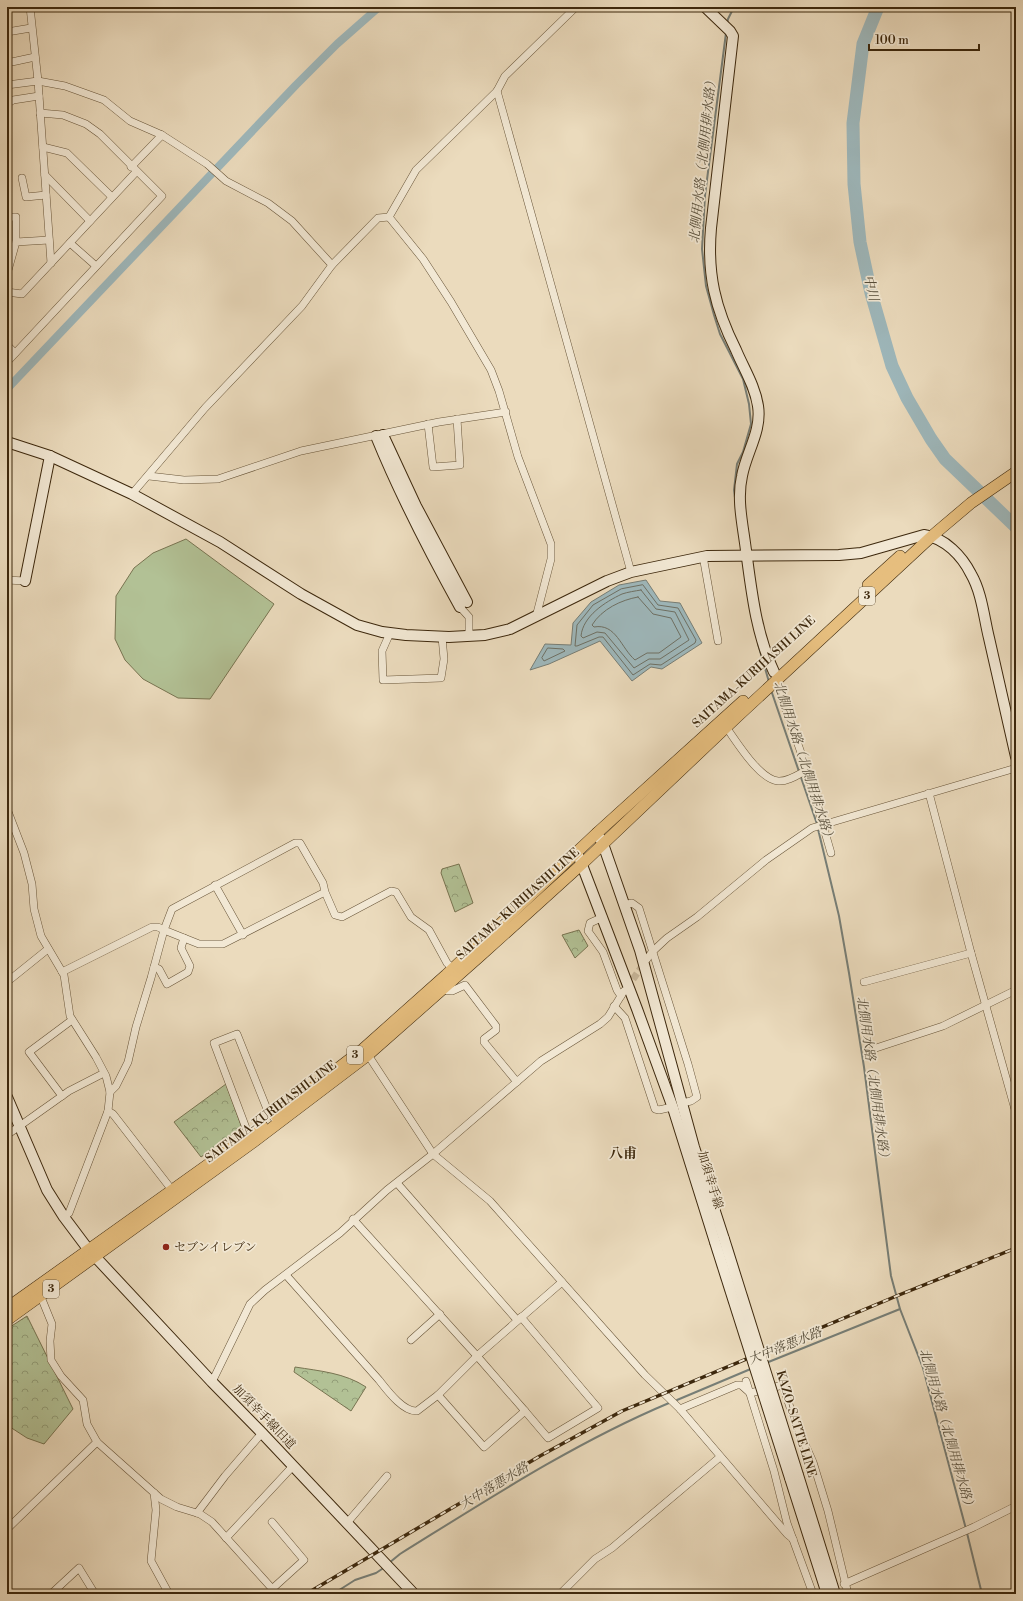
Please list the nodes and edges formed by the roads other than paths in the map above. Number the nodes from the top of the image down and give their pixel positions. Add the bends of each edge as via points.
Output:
1 (30, 7) edge
2 (576, 7) edge
3 (705, 7) edge
4 (31, 28) junction
5 (7, 32) edge
6 (35, 57) junction
7 (7, 63) edge
8 (38, 81) junction
9 (7, 85) edge
10 (497, 91) junction
11 (39, 96) junction
12 (7, 104) edge
13 (40, 114) junction
14 (162, 135) junction
15 (43, 147) junction
16 (134, 169) junction
17 (45, 175) junction
18 (22, 178) dead end
19 (46, 195) junction
20 (112, 197) junction
21 (7, 217) edge
22 (389, 217) junction
23 (90, 221) junction
24 (50, 240) junction
25 (16, 242) junction
26 (70, 243) junction
27 (51, 263) junction
28 (332, 265) junction
29 (96, 266) junction
30 (7, 274) edge
31 (7, 292) edge
32 (7, 345) edge
33 (15, 353) junction
34 (7, 362) edge
35 (506, 412) junction
36 (457, 419) junction
37 (428, 424) junction
38 (380, 435) junction
39 (7, 442) edge
40 (50, 456) junction
41 (1016, 463) edge
42 (1016, 472) edge
43 (149, 476) junction
44 (1000, 479) junction
45 (132, 494) junction
46 (928, 535) junction
47 (703, 556) junction
48 (744, 556) junction
49 (631, 572) junction
50 (7, 580) edge
51 (25, 581) joint
52 (463, 604) joint
53 (536, 617) junction
54 (390, 633) junction
55 (469, 636) junction
56 (442, 637) junction
57 (718, 641) dead end
58 (771, 680) junction
59 (726, 727) junction
60 (1016, 757) edge
61 (1016, 768) edge
62 (807, 770) junction
63 (929, 793) junction
64 (7, 809) edge
65 (821, 825) junction
66 (597, 833) junction
67 (603, 844) junction
68 (577, 852) junction
69 (831, 853) dead end
70 (583, 863) junction
71 (215, 885) junction
72 (325, 892) junction
73 (624, 905) junction
74 (603, 917) junction
75 (164, 930) junction
76 (243, 935) junction
77 (184, 938) junction
78 (48, 949) junction
79 (652, 952) junction
80 (971, 953) junction
81 (647, 959) tunnel mouth
82 (154, 967) junction
83 (452, 968) junction
84 (62, 972) junction
85 (7, 982) edge
86 (864, 982) dead end
87 (437, 988) junction
88 (1016, 990) edge
89 (986, 1005) junction
90 (614, 1006) junction
91 (72, 1020) junction
92 (873, 1049) dead end
93 (368, 1055) junction
94 (104, 1073) junction
95 (517, 1082) junction
96 (110, 1092) junction
97 (62, 1096) junction
98 (7, 1097) edge
99 (682, 1103) junction
100 (672, 1107) junction
101 (108, 1112) junction
102 (1016, 1113) edge
103 (274, 1118) junction
104 (19, 1126) junction
105 (7, 1135) edge
106 (249, 1136) junction
107 (433, 1154) junction
108 (397, 1183) junction
109 (172, 1190) junction
110 (64, 1217) junction
111 (353, 1219) junction
112 (720, 1240) junction
113 (92, 1253) junction
114 (286, 1275) junction
115 (562, 1282) junction
116 (41, 1297) junction
117 (7, 1308) edge
118 (440, 1314) junction
119 (519, 1319) junction
120 (7, 1320) edge
121 (411, 1340) dead end
122 (477, 1356) junction
123 (746, 1381) dead end
124 (212, 1382) junction
125 (750, 1393) junction
126 (438, 1395) junction
127 (680, 1409) junction
128 (524, 1411) junction
129 (262, 1433) junction
130 (97, 1442) junction
131 (720, 1457) junction
132 (293, 1466) junction
133 (387, 1476) dead end
134 (794, 1477) junction
135 (154, 1493) junction
136 (1016, 1506) edge
137 (197, 1513) junction
138 (272, 1522) dead end
139 (347, 1523) junction
140 (7, 1529) edge
141 (226, 1538) junction
142 (793, 1539) junction
143 (844, 1584) junction
144 (275, 1591) edge
145 (51, 1594) edge
146 (95, 1594) edge
147 (169, 1594) edge
148 (414, 1594) edge
149 (560, 1594) edge
150 (813, 1594) edge
151 (826, 1594) edge
152 (835, 1594) edge
153 (848, 1594) edge

1 - 4 street
2 - 10 street via 506,76
3 - 48 street via 727,28 733,38 709,249 710,272 720,315 755,391 759,408 754,440 742,476 740,495
4 - 5 street
4 - 6 street
6 - 7 street
6 - 8 street
8 - 9 street
8 - 11 street
8 - 14 street via 65,86 104,100 130,121
10 - 22 street via 416,170
10 - 49 street
11 - 12 street via 13,100
11 - 13 street
13 - 15 street
13 - 16 street via 63,115 86,124 100,134
14 - 16 street
14 - 28 street via 207,164 226,181 268,203 292,221
15 - 17 street
15 - 20 street via 67,153
16 - 20 street
16 - 29 street via 162,196
17 - 19 street
17 - 23 street
18 - 19 street via 26,197
19 - 24 street
20 - 23 street
21 - 25 street via 16,217
22 - 28 street via 378,218
22 - 35 street via 423,259 451,302 491,370
23 - 26 street
24 - 25 street
24 - 27 street
25 - 30 street
26 - 27 street
26 - 29 street
27 - 31 street via 22,294
28 - 43 street via 302,306 205,408
29 - 33 street
32 - 33 street
33 - 34 street
35 - 36 street
35 - 53 street via 518,457 551,544 551,559
36 - 37 street
36 - 37 street via 460,465 433,468
37 - 38 street
38 - 43 street via 301,451 218,479 184,480
38 - 52 street via 393,479
39 - 40 street
40 - 45 street
40 - 51 street
41 - 44 main road, SAITAMA-KURIHASHI LINE / 3
42 - 44 main road, SAITAMA-KURIHASHI LINE / 3
43 - 45 street
44 - 46 main road, SAITAMA-KURIHASHI LINE / 3 via 959,508
45 - 54 street via 220,542 302,594 358,625
46 - 48 street via 862,553
46 - 58 main road, SAITAMA-KURIHASHI LINE / 3
46 - 60 street via 958,554 972,575 984,614
47 - 48 street
47 - 49 street
47 - 57 street
48 - 58 street
49 - 53 street via 607,581
50 - 51 street
52 - 55 street via 469,617
53 - 55 street via 510,629
54 - 56 street
54 - 56 street via 382,651 383,680 441,678 444,659
55 - 56 street
58 - 59 main road, SAITAMA-KURIHASHI LINE / 3
58 - 62 street
58 - 66 main road, SAITAMA-KURIHASHI LINE / 3
59 - 62 street via 754,764 770,779 789,779
59 - 67 main road, SAITAMA-KURIHASHI LINE / 3
61 - 63 street
62 - 65 street
63 - 65 street
63 - 80 street
64 - 78 street via 24,853 32,884 34,909 41,936
65 - 69 street
65 - 79 street via 812,828 766,860
66 - 67 street, 加須幸手線
66 - 68 main road, SAITAMA-KURIHASHI LINE / 3
67 - 70 main road, SAITAMA-KURIHASHI LINE / 3
67 - 73 street, 加須幸手線
68 - 70 street, 加須幸手線
68 - 83 main road, SAITAMA-KURIHASHI LINE / 3
70 - 74 street, 加須幸手線
70 - 87 main road, SAITAMA-KURIHASHI LINE / 3
71 - 72 street via 295,843 300,843
71 - 75 street via 172,909
71 - 76 street
72 - 76 street
72 - 83 street via 335,915 342,917 391,891 396,892 411,917 429,930
73 - 79 street via 632,903 639,908
73 - 99 street, 加須幸手線 via 640,950
74 - 90 street via 590,923 588,931 603,952 616,990 622,994
74 - 100 street, 加須幸手線
75 - 77 street
75 - 82 street
75 - 84 street via 152,927
76 - 77 street via 223,944 199,944
77 - 82 street via 181,948 190,966 188,972 167,984 159,969
78 - 84 street
78 - 85 street
79 - 81 street
79 - 99 street via 697,1097
80 - 86 street
80 - 89 street
82 - 96 street via 128,1062 116,1086
83 - 87 main road, SAITAMA-KURIHASHI LINE / 3
84 - 91 street
87 - 93 main road, SAITAMA-KURIHASHI LINE / 3
87 - 95 street via 452,991 465,985 496,1026 496,1030 484,1039 484,1042
87 - 103 main road, SAITAMA-KURIHASHI LINE / 3
88 - 89 street
89 - 92 street via 943,1026
89 - 102 street
90 - 95 street via 608,1017 600,1024 541,1061
90 - 100 street via 625,1018 655,1109
91 - 94 street
91 - 97 street via 29,1052
93 - 107 street
93 - 113 main road, SAITAMA-KURIHASHI LINE / 3 via 301,1107
94 - 96 street
94 - 97 street
95 - 107 street
96 - 101 street
97 - 104 street
98 - 104 street
99 - 112 street, 加須幸手線
100 - 112 street, 加須幸手線
101 - 109 street via 113,1114
101 - 110 street via 69,1213
103 - 106 main road, SAITAMA-KURIHASHI LINE / 3
103 - 106 street via 267,1109 237,1034 214,1043
104 - 105 street
104 - 110 street via 47,1190
106 - 109 main road, SAITAMA-KURIHASHI LINE / 3
107 - 108 street
107 - 115 street via 490,1201
108 - 111 street
108 - 119 street
109 - 113 main road, SAITAMA-KURIHASHI LINE / 3
110 - 113 street
111 - 114 street
111 - 118 street
112 - 134 street, KAZO-SATTE LINE, bridge
113 - 116 main road, SAITAMA-KURIHASHI LINE / 3
113 - 117 main road, SAITAMA-KURIHASHI LINE / 3
113 - 124 street, 加須幸手線旧道
114 - 124 street via 250,1304
114 - 126 street via 393,1398 417,1411
115 - 119 street
115 - 127 street via 645,1375
116 - 120 main road, SAITAMA-KURIHASHI LINE / 3
116 - 130 street via 52,1324 51,1360 61,1376 83,1400 87,1424
118 - 121 street
118 - 122 street
119 - 122 street
119 - 128 street via 598,1408 548,1438
122 - 126 street
122 - 128 street
123 - 125 street
124 - 129 street, 加須幸手線旧道
125 - 127 street via 737,1385
125 - 142 street
125 - 143 street via 781,1385 784,1387 826,1503
126 - 128 street via 484,1447
127 - 131 street
129 - 132 street, 加須幸手線旧道
129 - 137 street
130 - 135 street
130 - 140 street
131 - 142 street
131 - 149 street via 612,1548 595,1559
132 - 139 street, 加須幸手線旧道
132 - 141 street
133 - 139 street
134 - 151 street, KAZO-SATTE LINE
134 - 152 street, KAZO-SATTE LINE
135 - 137 street via 177,1507
135 - 147 street via 156,1510 151,1560
136 - 143 street
137 - 141 street via 212,1522
138 - 144 street via 304,1560
139 - 148 street, 加須幸手線旧道
141 - 144 street
142 - 150 street
143 - 153 street
145 - 146 street via 79,1568

